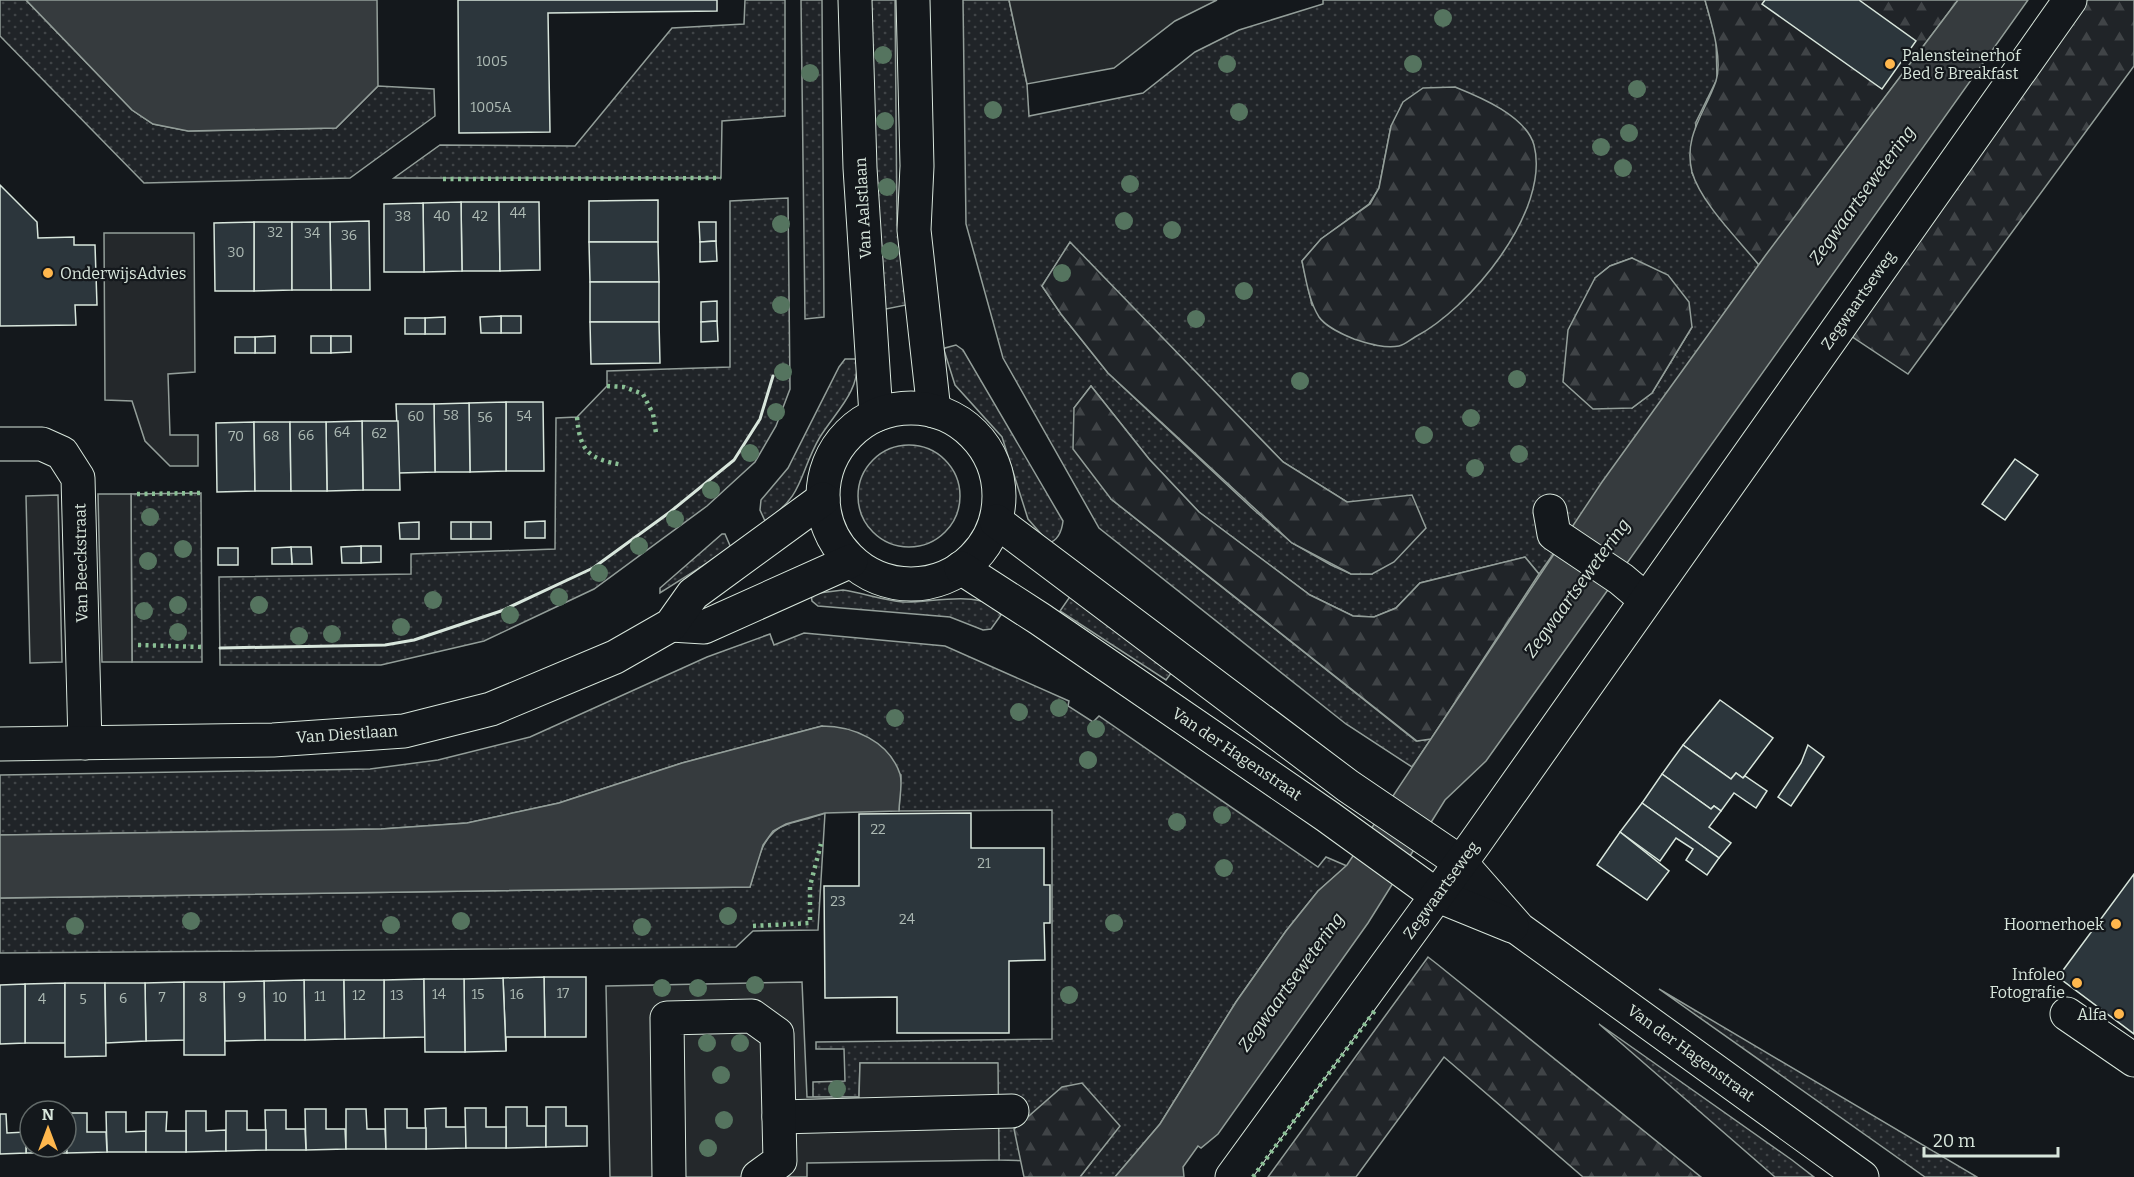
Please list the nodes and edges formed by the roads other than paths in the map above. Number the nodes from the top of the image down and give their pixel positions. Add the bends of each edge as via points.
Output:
1 (855, 0) edge
2 (913, 0) edge
3 (2070, 0) edge
4 (934, 411) junction
5 (876, 415) junction
6 (0, 444) edge
7 (823, 500) junction
8 (996, 521) junction
9 (1552, 523) dead end
10 (851, 561) junction
11 (961, 568) junction
12 (1646, 600) junction
13 (671, 625) junction
14 (85, 742) junction
15 (0, 744) edge
16 (1449, 854) junction
17 (1427, 889) junction
18 (1519, 928) junction
19 (2067, 1014) dead end
20 (2134, 1060) edge
21 (1012, 1111) dead end
22 (779, 1118) junction
23 (669, 1177) edge
24 (758, 1177) edge
25 (1232, 1177) edge
26 (1862, 1177) edge

1 - 5 street, Van Aalstlaan via 860,168
2 - 4 street via 917,166 914,230
3 - 12 street, Zegwaartseweg
4 - 5 street via 895,409
4 - 8 street via 956,419 988,453 997,474
5 - 7 street via 842,440 824,479
6 - 14 street, Van Beeckstraat via 42,444 62,453 78,478
7 - 10 street via 831,533
7 - 13 street, Van Diestlaan via 693,594
8 - 11 street via 982,548
8 - 16 street, Van der Hagenstraat via 1348,786
9 - 12 street
10 - 11 street via 893,582 940,579
10 - 13 street via 704,627
11 - 17 street, Van der Hagenstraat via 1328,816
12 - 16 street, Zegwaartseweg
13 - 14 street, Van Diestlaan via 615,657 491,709 404,731 273,740
14 - 15 street, Van Diestlaan
16 - 17 street, Zegwaartseweg
16 - 18 street, Van der Hagenstraat
17 - 18 street, Van der Hagenstraat
17 - 25 street, Zegwaartseweg
18 - 26 street, Van der Hagenstraat
19 - 20 street
21 - 22 street
22 - 23 street via 777,1034 752,1016 667,1018
22 - 24 street via 780,1161

